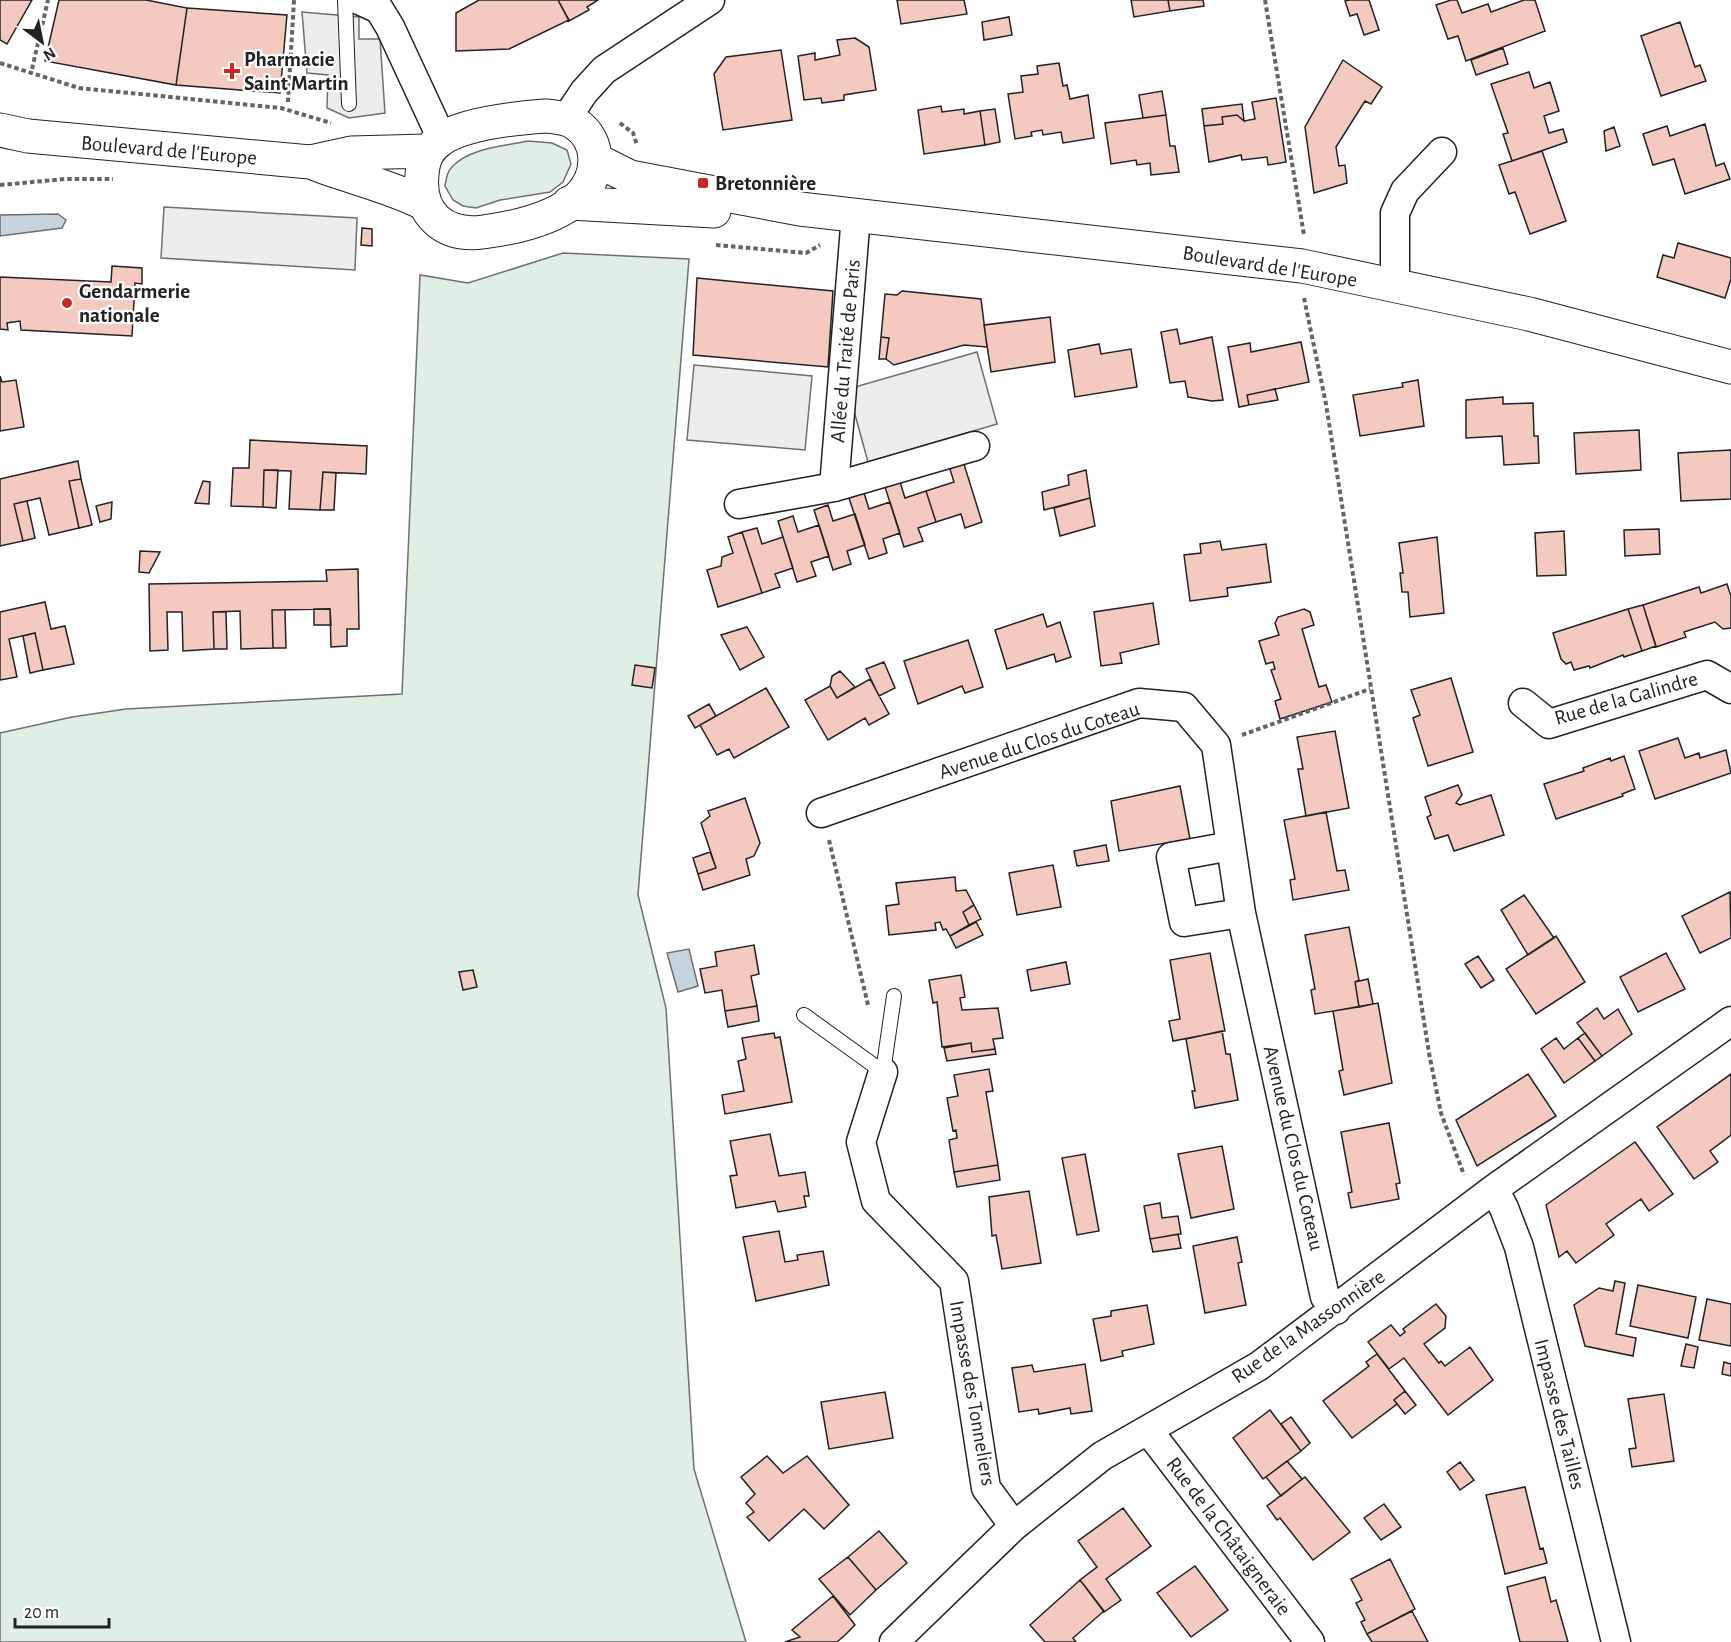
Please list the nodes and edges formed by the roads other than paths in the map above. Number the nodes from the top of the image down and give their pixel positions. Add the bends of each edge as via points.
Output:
1 (345, 0) edge
2 (359, 0) edge
3 (701, 2) edge
4 (349, 104) dead end
5 (566, 119) junction
6 (9, 135) edge
7 (435, 145) junction
8 (1442, 152) dead end
9 (596, 160) junction
10 (310, 162) junction
11 (423, 203) junction
12 (569, 203) junction
13 (800, 210) junction
14 (856, 215) junction
15 (1395, 286) junction
16 (1731, 367) edge
17 (975, 446) dead end
18 (834, 487) junction
19 (739, 504) dead end
20 (1731, 689) edge
21 (1523, 703) dead end
22 (821, 813) road end
23 (1231, 846) junction
24 (1241, 913) junction
25 (894, 996) dead end
26 (804, 1015) dead end
27 (1731, 1021) edge
28 (883, 1072) junction
29 (1485, 1196) junction
30 (1336, 1310) junction
31 (1148, 1430) junction
32 (1014, 1526) junction
33 (894, 1642) edge
34 (1310, 1642) edge
35 (1616, 1642) edge

1 - 4 lane
2 - 7 street via 379,9 390,27
3 - 5 street via 604,70
5 - 7 street via 546,116 499,120
5 - 9 street via 585,133
6 - 10 street, Boulevard de l'Europe
7 - 10 street, Boulevard de l'Europe via 351,153
7 - 11 street via 422,165
8 - 15 street via 1405,191 1395,213
9 - 12 street via 591,180
9 - 13 street, Boulevard de l'Europe via 630,177
10 - 11 street, Boulevard de l'Europe
11 - 12 street via 434,219 447,228 469,234 508,229
12 - 13 street, Boulevard de l'Europe via 765,215
13 - 14 street, Boulevard de l'Europe
14 - 15 street, Boulevard de l'Europe via 1283,263
14 - 18 street, Allée du Traité de Paris
15 - 16 street, Boulevard de l'Europe via 1529,314
17 - 18 street
18 - 19 street
20 - 21 street, Rue de la Galindre via 1707,675 1549,724
22 - 23 street, Avenue du Clos du Coteau via 1139,703 1184,707 1216,745
23 - 24 street, Avenue du Clos du Coteau
23 - 24 street via 1171,857 1184,922
24 - 30 street, Avenue du Clos du Coteau via 1325,1297
25 - 28 lane, Impasse des Tonneliers
26 - 28 lane
27 - 29 street, Rue de la Massonnière
28 - 32 street, Impasse des Tonneliers via 861,1142 876,1201 954,1281 986,1488
29 - 30 street, Rue de la Massonnière
29 - 35 street, Impasse des Tailles via 1504,1208 1519,1247
30 - 31 street, Rue de la Massonnière via 1259,1366
31 - 32 street, Rue de la Massonnière via 1102,1456
31 - 34 street, Rue de la Châtaigneraie
32 - 33 street, Rue de la Massonnière

